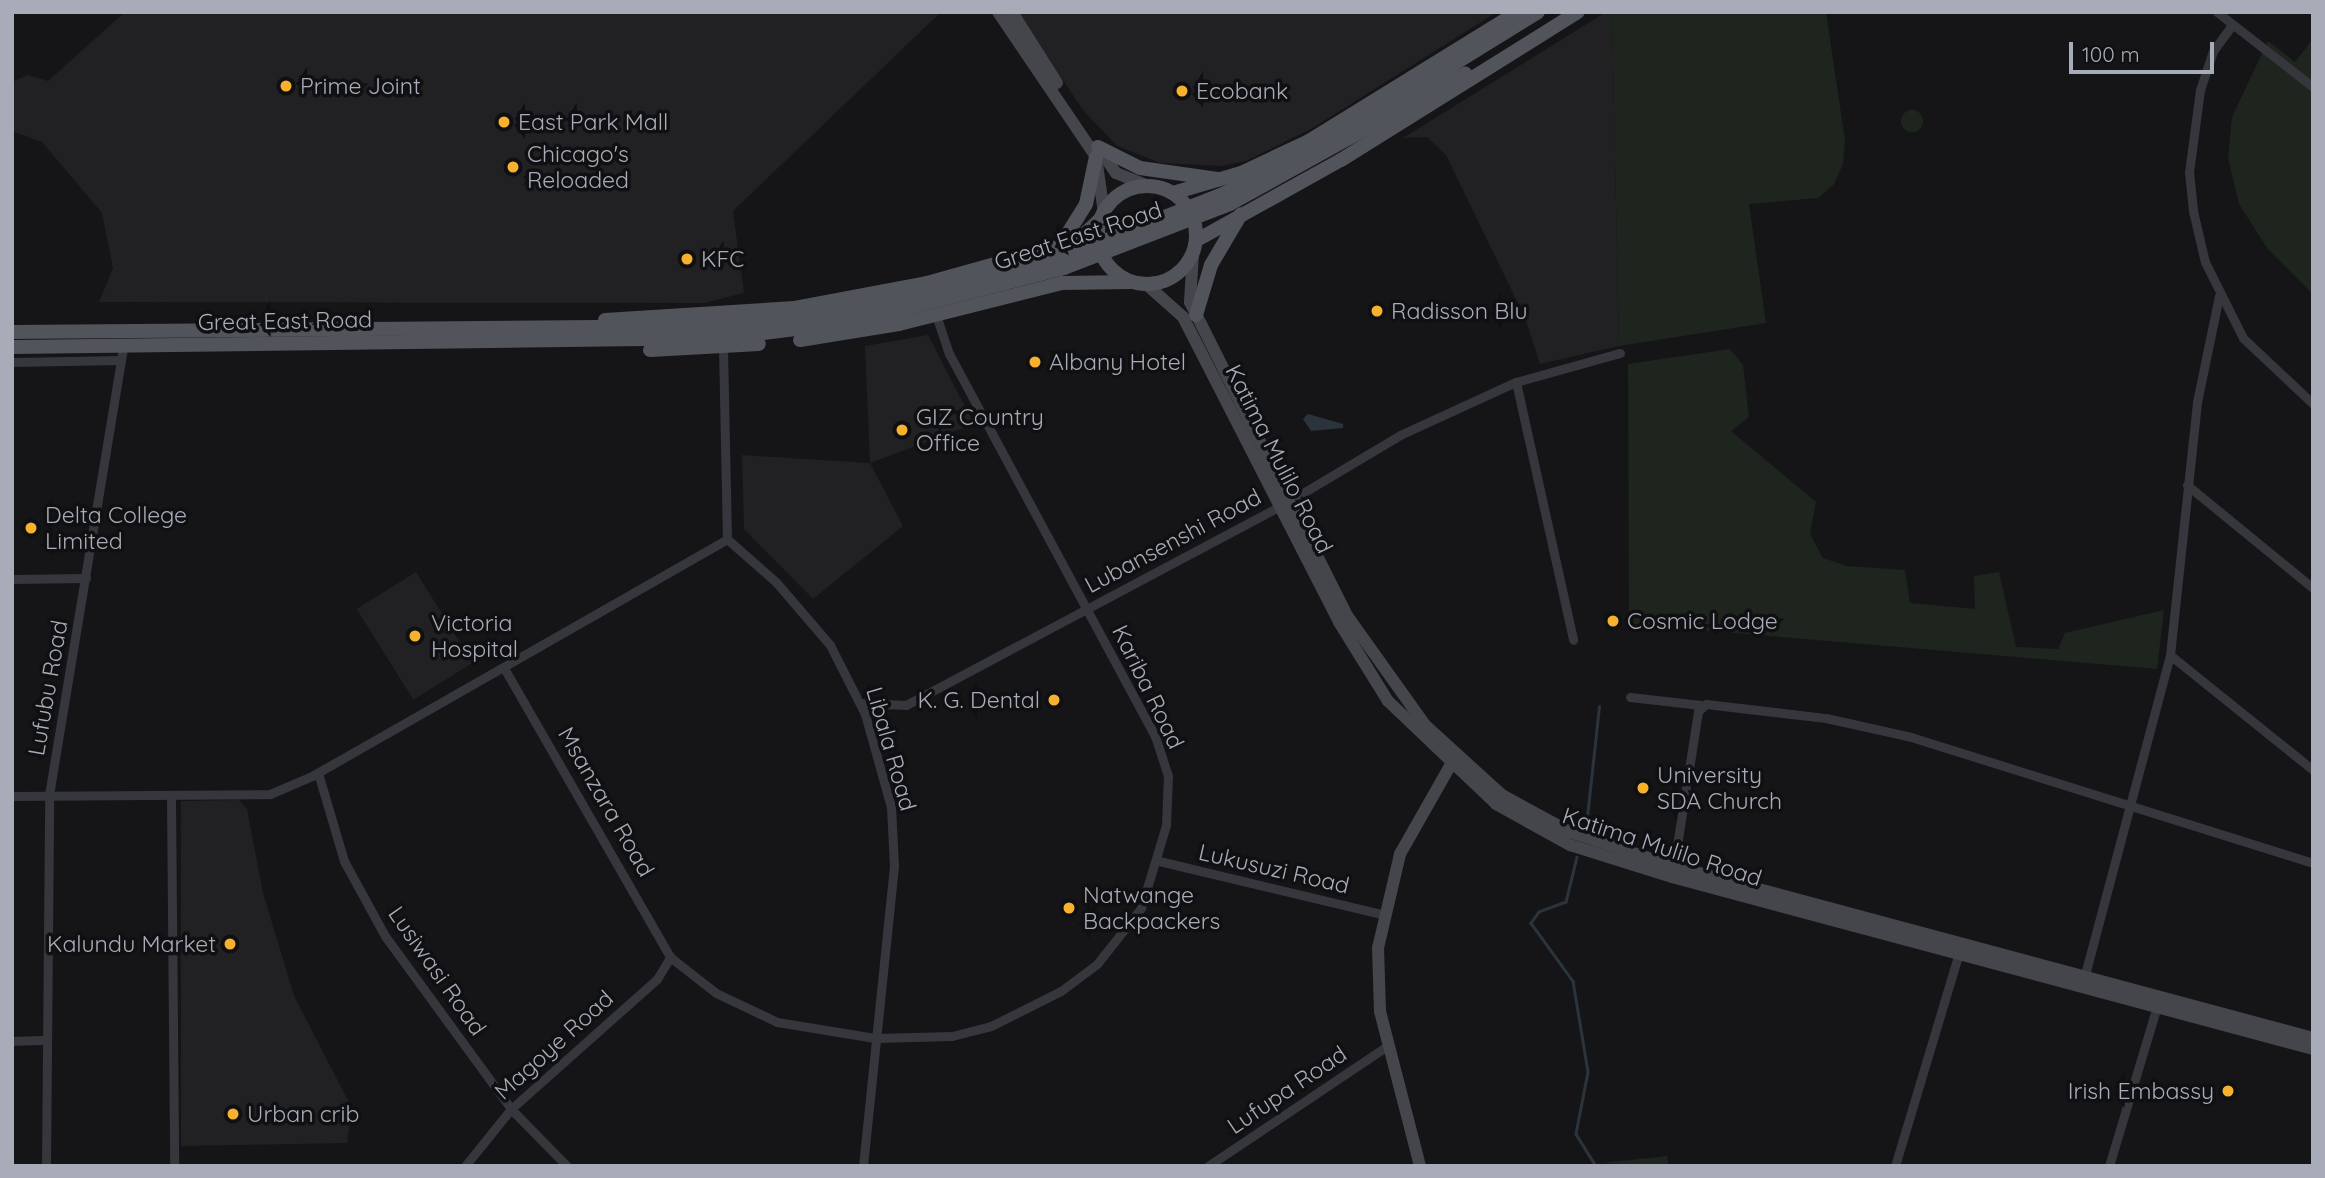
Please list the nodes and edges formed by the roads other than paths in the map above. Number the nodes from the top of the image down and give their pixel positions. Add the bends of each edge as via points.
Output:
1 (998, 12) edge
2 (1012, 12) edge
3 (1518, 12) edge
4 (1538, 12) edge
5 (1560, 12) edge
6 (1578, 12) edge
7 (2217, 12) edge
8 (2232, 25) junction
9 (2313, 87) edge
10 (1097, 152) junction
11 (1149, 186) junction
12 (1173, 193) junction
13 (1230, 197) junction
14 (1102, 216) junction
15 (1197, 240) junction
16 (1193, 256) junction
17 (1062, 258) junction
18 (1139, 283) junction
19 (2218, 296) junction
20 (1196, 314) junction
21 (936, 316) junction
22 (12, 332) edge
23 (558, 336) junction
24 (12, 347) edge
25 (723, 348) junction
26 (122, 353) junction
27 (1620, 353) dead end
28 (12, 362) edge
29 (1516, 382) junction
30 (2313, 404) edge
31 (2187, 485) junction
32 (1285, 504) junction
33 (727, 539) junction
34 (86, 578) junction
35 (12, 579) edge
36 (2313, 588) edge
37 (1087, 609) junction
38 (1573, 640) dead end
39 (2170, 655) junction
40 (504, 668) junction
41 (1630, 697) dead end
42 (859, 703) junction
43 (1701, 705) junction
44 (1453, 759) junction
45 (2313, 770) edge
46 (318, 773) junction
47 (49, 795) junction
48 (12, 796) edge
49 (171, 798) junction
50 (2133, 807) junction
51 (1159, 861) junction
52 (2313, 863) edge
53 (1673, 872) junction
54 (1381, 914) junction
55 (1960, 949) junction
56 (670, 957) junction
57 (2083, 982) junction
58 (2157, 1004) junction
59 (875, 1038) junction
60 (2313, 1038) edge
61 (46, 1040) junction
62 (12, 1041) edge
63 (1387, 1046) junction
64 (2313, 1049) edge
65 (510, 1109) junction
66 (46, 1166) edge
67 (174, 1166) edge
68 (465, 1166) edge
69 (567, 1166) edge
70 (863, 1166) edge
71 (1208, 1166) edge
72 (1420, 1166) edge
73 (1895, 1166) edge
74 (2109, 1166) edge

1 - 10 main road
2 - 10 main road
3 - 13 main road, Great East Road via 1309,141
4 - 13 main road, Great East Road
5 - 13 main road, Great East Road via 1337,150
6 - 13 main road, Great East Road via 1383,135
7 - 8 street
8 - 9 street
8 - 19 street via 2213,51 2200,90 2189,172 2205,262
10 - 11 main road via 1116,173
10 - 13 main road
10 - 14 main road
10 - 17 main road via 1086,204
11 - 12 main road
11 - 14 main road via 1122,193
12 - 13 main road, Great East Road
12 - 15 main road via 1192,213
13 - 15 main road, Great East Road
13 - 17 main road, Great East Road, bridge
13 - 20 main road
14 - 17 main road, Great East Road
14 - 18 main road via 1101,253
15 - 16 main road
16 - 18 main road via 1177,275
16 - 20 main road, Katima Mulilo Road via 1189,292
17 - 23 main road, Great East Road via 930,294 796,319
18 - 21 main road, Great East Road via 1062,283
18 - 32 main road, Katima Mulilo Road via 1183,317
19 - 30 street via 2243,338
19 - 31 street
20 - 32 main road, Katima Mulilo Road
21 - 25 main road, Great East Road
21 - 37 street, Kariba Road via 948,354
22 - 23 main road, Great East Road
23 - 25 main road, Great East Road via 597,350
23 - 26 main road, Great East Road
24 - 26 main road, Great East Road
25 - 33 street
26 - 28 street
26 - 34 street, Lufubu Road
27 - 29 street, Lubansenshi Road
29 - 32 street, Lubansenshi Road via 1400,435
29 - 38 street
31 - 36 street
31 - 39 street
32 - 37 street, Lubansenshi Road
32 - 44 main road, Katima Mulilo Road via 1362,662 1402,717
33 - 40 street
33 - 42 street, Libala Road via 808,616
34 - 35 street
34 - 47 street, Lufubu Road
37 - 42 street, Lubansenshi Road via 906,705
37 - 51 street, Kariba Road via 1156,738 1168,776
39 - 45 street
39 - 50 street
40 - 46 street
40 - 56 street, Msanzara Road
41 - 43 street
42 - 59 street, Libala Road via 894,830
43 - 50 street via 1826,718 1911,737
43 - 53 street
44 - 53 main road, Katima Mulilo Road via 1496,804 1570,845
44 - 54 main road via 1400,854
46 - 49 street via 270,794
46 - 65 street, Lusiwasi Road via 344,861 385,936
47 - 48 street
47 - 49 street
47 - 61 street, Lufubu Road
49 - 67 street
50 - 52 street
50 - 57 street
51 - 54 street, Lukusuzi Road
51 - 59 street, Kariba Road via 1121,939 1061,991 972,1032
53 - 55 main road, Katima Mulilo Road
54 - 63 main road via 1378,984
55 - 57 main road, Katima Mulilo Road
55 - 73 street
56 - 59 street, Kariba Road via 757,1016
56 - 65 street, Magoye Road via 657,979
57 - 58 main road, Katima Mulilo Road
58 - 60 main road, Katima Mulilo Road
58 - 64 main road, Katima Mulilo Road
58 - 74 street
59 - 70 street, Libala Road
61 - 62 street
61 - 66 street, Lufubu Road
63 - 71 street, Lufupa Road
63 - 72 main road
65 - 68 street, Magoye Road
65 - 69 street, Lusiwasi Road

